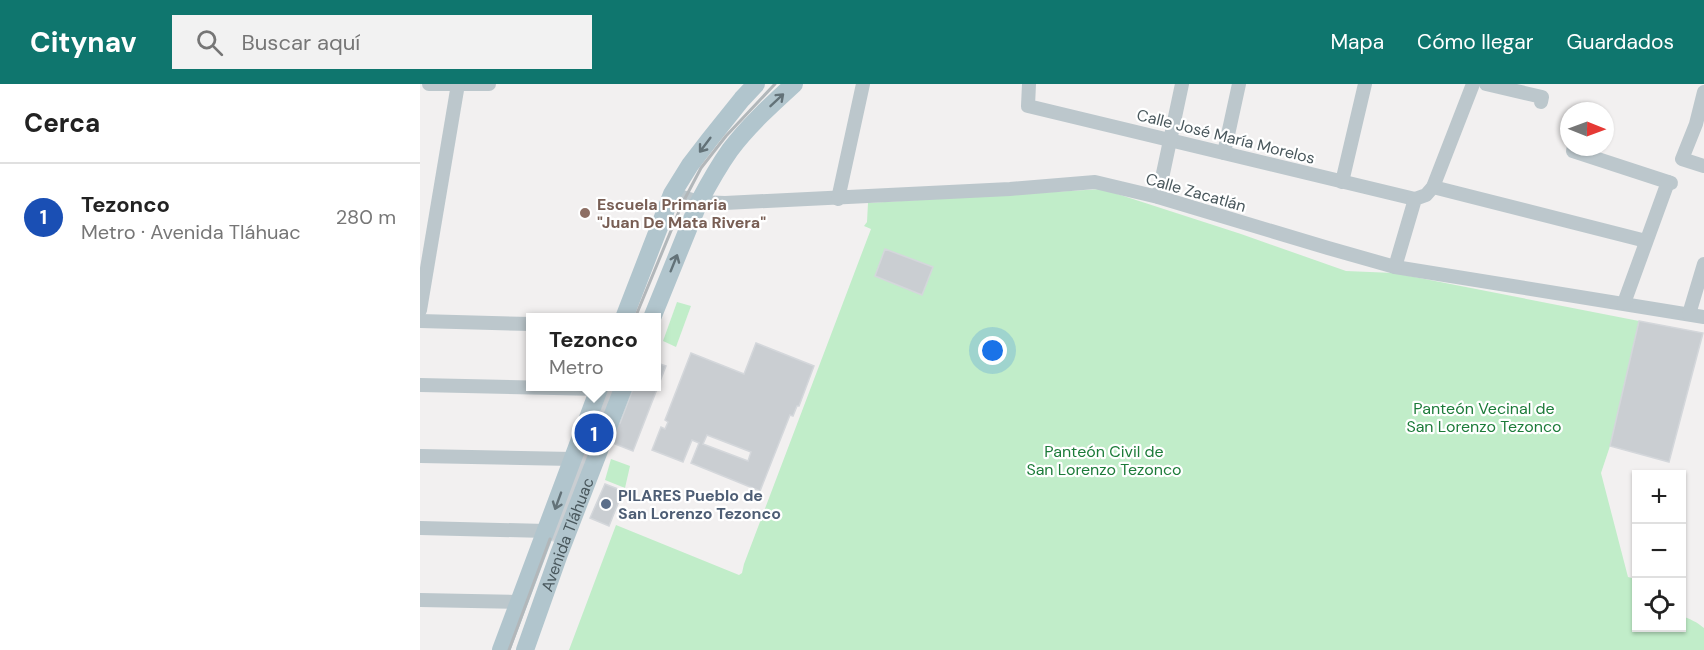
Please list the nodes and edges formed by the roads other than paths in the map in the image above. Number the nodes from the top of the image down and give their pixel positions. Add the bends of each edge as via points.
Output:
1 (429, 84) edge
2 (458, 84) edge
3 (489, 84) edge
4 (756, 84) edge
5 (794, 84) edge
6 (863, 84) edge
7 (1029, 84) edge
8 (1182, 84) edge
9 (1239, 84) edge
10 (1365, 84) edge
11 (1473, 84) edge
12 (1486, 84) edge
13 (1704, 92) edge
14 (1541, 102) dead end
15 (1700, 125) edge
16 (1171, 139) junction
17 (1224, 153) junction
18 (1589, 156) edge
19 (1704, 166) edge
20 (1342, 182) junction
21 (1433, 187) junction
22 (672, 194) junction
23 (1158, 197) junction
24 (838, 199) junction
25 (1415, 199) junction
26 (699, 202) junction
27 (1646, 241) junction
28 (1704, 264) edge
29 (1395, 267) junction
30 (1624, 303) junction
31 (420, 310) edge
32 (626, 313) edge
33 (654, 313) edge
34 (1689, 314) junction
35 (1704, 317) edge
36 (420, 321) edge
37 (526, 324) edge
38 (420, 385) edge
39 (526, 387) edge
40 (598, 391) edge
41 (622, 391) edge
42 (420, 456) edge
43 (573, 459) junction
44 (420, 528) edge
45 (546, 531) junction
46 (420, 600) edge
47 (519, 602) junction
48 (501, 650) edge
49 (525, 650) edge

1 - 2 street
2 - 3 street
2 - 31 street
4 -> 22 main road via 690,165
26 -> 5 main road via 730,150
6 - 24 street
7 - 16 street, Calle José María Morelos via 1028,106
8 - 16 street
9 - 17 street
10 - 20 street
11 - 21 street
12 - 14 street via 1542,98
13 - 15 street
15 - 19 street via 1682,159
16 - 17 street, Calle José María Morelos
16 - 23 street
17 - 20 street, Calle José María Morelos
18 - 27 street via 1670,182
20 - 25 street, Calle José María Morelos
21 - 25 street
21 - 27 street
22 - 26 street, Calle Zacatlán
22 - 32 main road
23 - 24 street, Calle Zacatlán via 1095,182
23 - 29 street, Calle Zacatlán
24 - 26 street, Calle Zacatlán
25 - 29 street
33 -> 26 main road
27 - 30 street
28 - 34 street
29 - 30 street, Calle Zacatlán
30 - 34 street, Calle Zacatlán
34 - 35 street, Calle Zacatlán
36 - 37 street
38 - 39 street
40 - 43 main road, Avenida Tláhuac
41 - 49 main road, Avenida Tláhuac
42 - 43 street
43 -> 45 main road, Avenida Tláhuac
44 - 45 street
45 - 47 main road, Avenida Tláhuac
46 - 47 street
47 - 48 main road, Avenida Tláhuac

